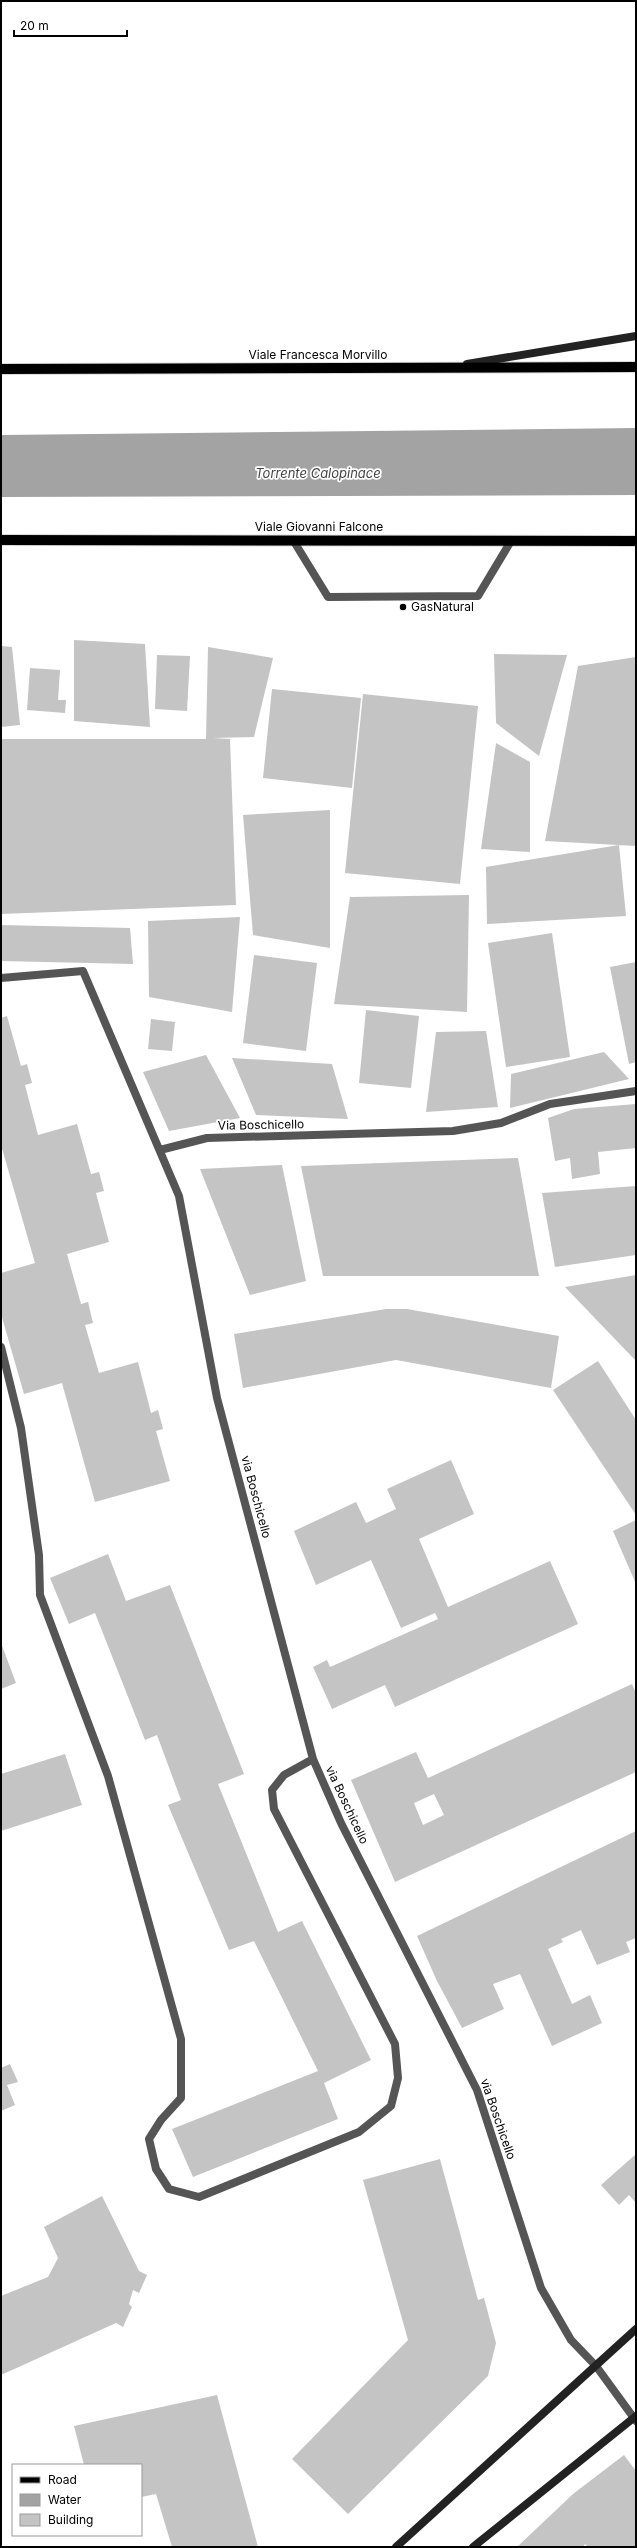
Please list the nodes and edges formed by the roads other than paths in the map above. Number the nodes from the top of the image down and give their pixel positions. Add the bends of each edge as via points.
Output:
1 (636, 336) edge
2 (451, 367) junction
3 (636, 367) edge
4 (1, 369) edge
5 (1, 540) edge
6 (293, 540) junction
7 (510, 540) junction
8 (636, 541) edge
9 (1, 978) edge
10 (636, 1091) edge
11 (160, 1150) junction
12 (1, 1347) edge
13 (313, 1759) junction
14 (636, 2329) edge
15 (596, 2366) junction
16 (635, 2418) edge
17 (396, 2547) edge
18 (474, 2547) edge

1 - 2 street
2 - 3 main road, Viale Francesca Morvillo
2 - 4 main road, Viale Francesca Morvillo
5 - 6 main road, Viale Giovanni Falcone
6 - 7 main road, Viale Giovanni Falcone
6 - 7 street via 328,597 478,596
7 - 8 main road, Viale Giovanni Falcone
9 - 11 street via 83,971
10 - 11 street, Via Boschicello via 550,1104 500,1123 453,1131 207,1138
11 - 13 street, via Boschicello via 180,1196 217,1398
12 - 13 street via 21,1428 40,1555 40,1595 108,1776 181,2039 181,2098 161,2120 149,2139 156,2169 169,2189 199,2197 359,2132 391,2106 398,2078 395,2044 274,1809 272,1790 284,1776
13 - 15 street, via Boschicello via 341,1823 477,2090 541,2288 571,2340
14 - 15 street
15 - 16 street, via Boschicello
15 - 17 street
16 - 18 street

